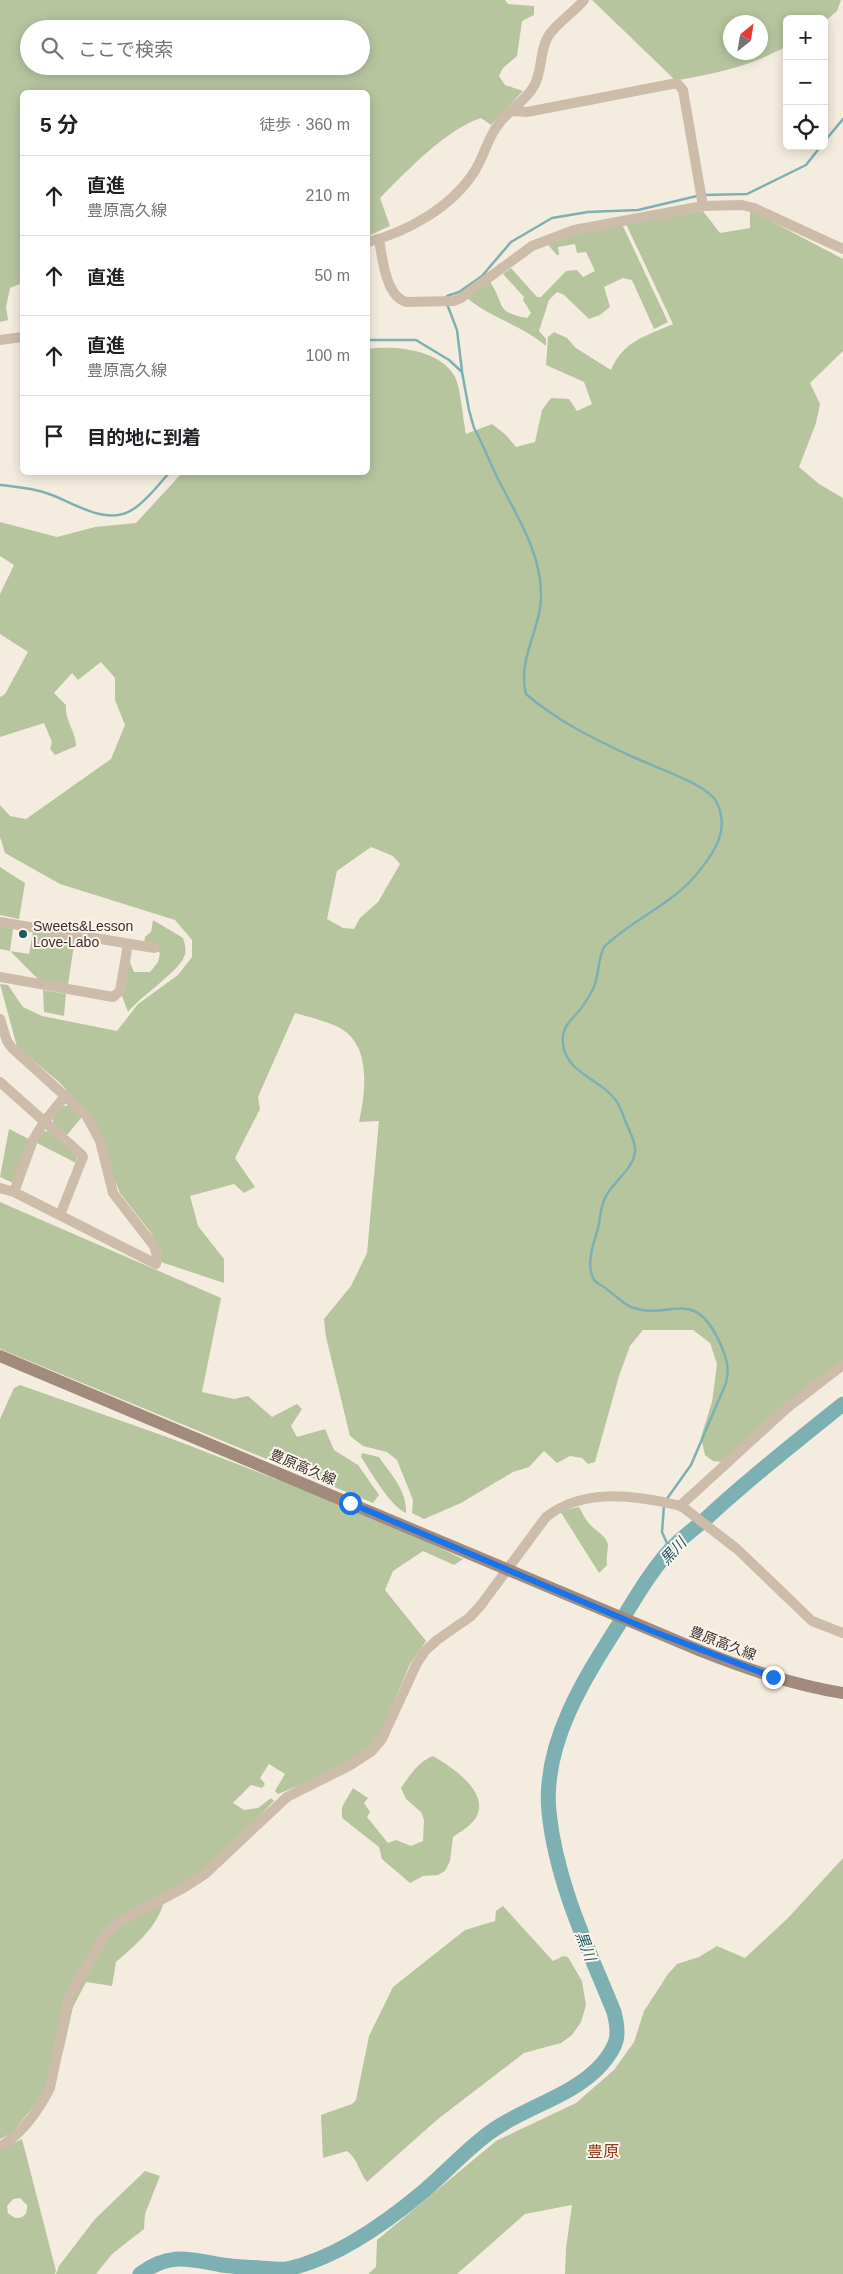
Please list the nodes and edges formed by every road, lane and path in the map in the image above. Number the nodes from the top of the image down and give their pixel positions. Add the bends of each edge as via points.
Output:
1 (584, 0) edge
2 (512, 112) junction
3 (703, 206) junction
4 (379, 239) junction
5 (370, 241) edge
6 (843, 249) edge
7 (20, 337) edge
8 (0, 340) edge
9 (0, 922) edge
10 (128, 944) junction
11 (154, 948) dead end
12 (0, 977) edge
13 (0, 1019) edge
14 (0, 1082) edge
15 (66, 1095) junction
16 (44, 1122) junction
17 (0, 1188) edge
18 (14, 1192) junction
19 (60, 1215) junction
20 (0, 1356) edge
21 (843, 1366) edge
22 (680, 1506) junction
23 (508, 1570) junction
24 (843, 1632) edge
25 (843, 1693) edge
26 (0, 2146) edge

1 - 2 street via 550,34 544,46 536,84
2 - 3 street via 527,112 677,83 683,90
2 - 4 street via 500,122 475,171 449,201 429,216
3 - 4 street via 604,223 548,238 454,301 400,301 384,270
3 - 6 street via 748,206
4 - 5 street
7 - 8 street
9 - 10 street
10 - 11 street
10 - 12 street via 120,991 113,997
13 - 15 street via 12,1048
14 - 16 street
15 - 16 street
15 - 19 street via 86,1115 96,1133 113,1193 154,1246 158,1256 156,1264
16 - 18 street via 33,1140
16 - 19 street via 83,1157
17 - 18 street
18 - 19 street
20 - 23 main road, 豊原高久線
21 - 22 street via 787,1408
22 - 23 street via 621,1496 572,1502 546,1517
22 - 24 street via 723,1536 812,1621
23 - 25 main road, 豊原高久線 via 770,1677
23 - 26 street via 470,1617 425,1651 382,1738 372,1751 287,1797 205,1874 121,1921 105,1935 69,1997 50,2088 15,2136

